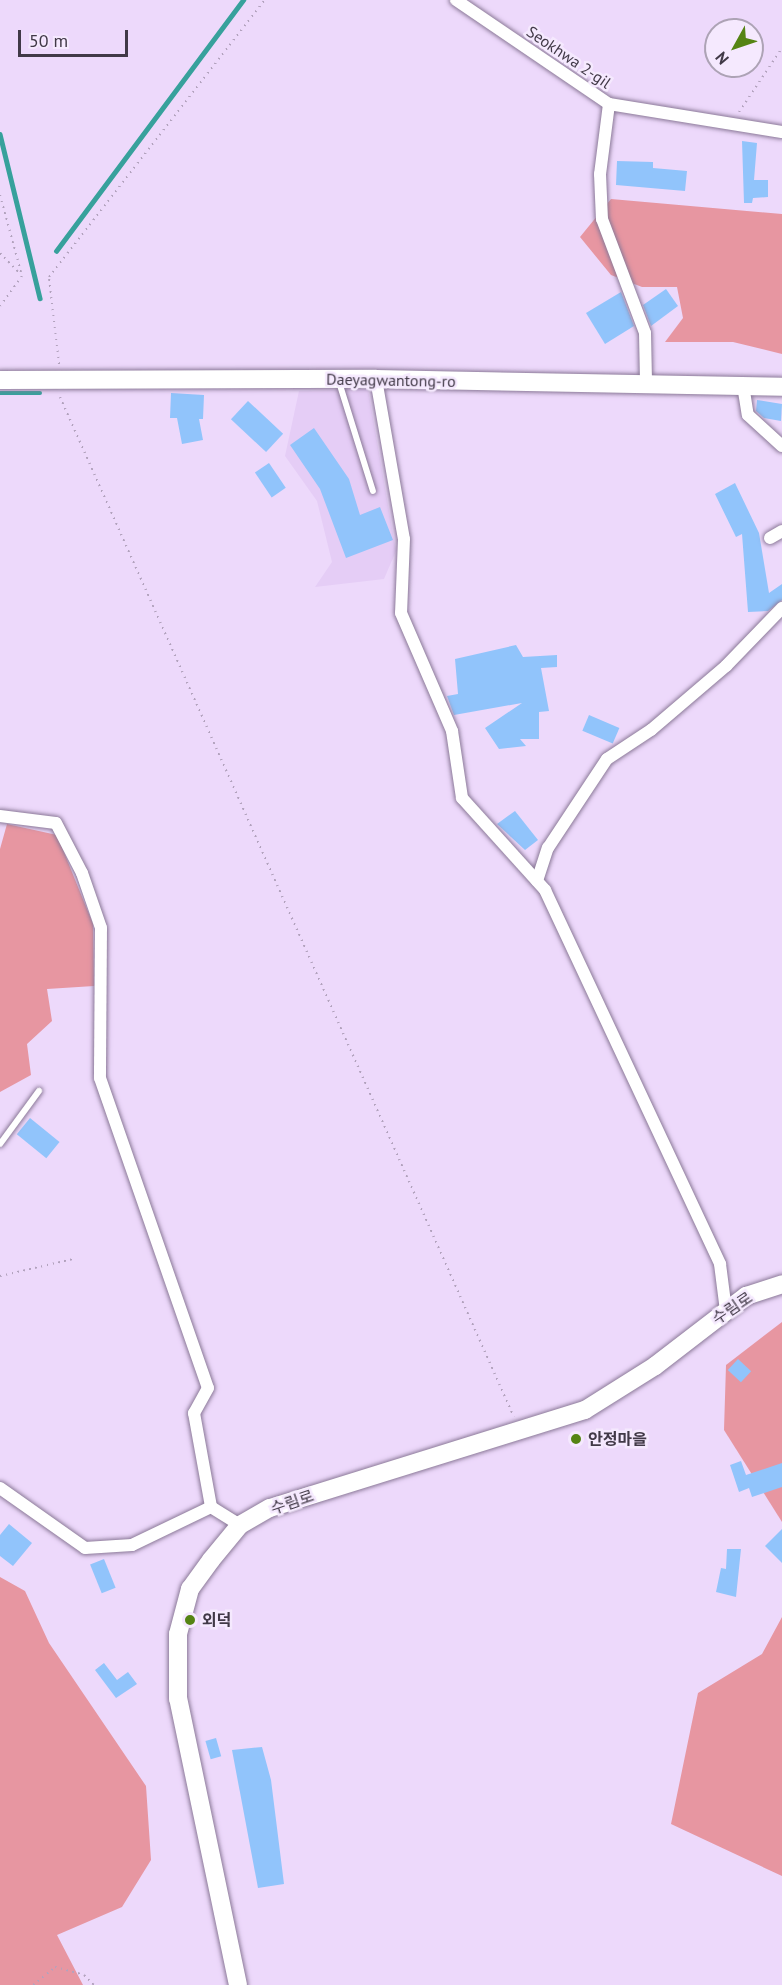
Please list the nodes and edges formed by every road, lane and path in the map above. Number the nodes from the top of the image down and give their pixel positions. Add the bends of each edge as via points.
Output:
1 (265, 0) edge
2 (456, 0) edge
3 (782, 48) edge
4 (609, 104) junction
5 (735, 123) junction
6 (782, 132) edge
7 (0, 195) edge
8 (0, 253) edge
9 (22, 276) junction
10 (0, 306) edge
11 (56, 379) junction
12 (338, 379) junction
13 (376, 379) junction
14 (0, 380) edge
15 (646, 382) junction
16 (743, 386) junction
17 (782, 387) edge
18 (782, 446) edge
19 (373, 492) dead end
20 (782, 531) edge
21 (770, 538) dead end
22 (782, 608) edge
23 (0, 816) edge
24 (537, 881) junction
25 (39, 1091) dead end
26 (0, 1144) edge
27 (73, 1259) dead end
28 (0, 1276) edge
29 (782, 1284) edge
30 (726, 1311) junction
31 (521, 1433) junction
32 (0, 1488) edge
33 (211, 1508) junction
34 (240, 1526) junction
35 (33, 1985) edge
36 (93, 1985) edge
37 (238, 1985) edge

1 - 11 path via 49,277
2 - 4 street, Seokhwa 2-gil
3 - 5 path
4 - 5 street, Seokhwa 2-gil
4 - 15 street via 600,174 602,219 645,333
5 - 6 street, Seokhwa 2-gil
7 - 9 path
8 - 9 path
9 - 10 path
11 - 12 main road, Daeyagwantong-ro
11 - 14 main road, Daeyagwantong-ro
11 - 31 path
12 - 13 main road, Daeyagwantong-ro
12 - 19 lane
13 - 15 main road, Daeyagwantong-ro
13 - 24 street via 404,539 401,613 452,731 462,798
15 - 16 main road, Daeyagwantong-ro
16 - 17 main road, Daeyagwantong-ro
16 - 18 street via 748,415
20 - 21 street
22 - 24 street via 726,666 651,729 607,759 548,848
23 - 33 street via 56,823 82,873 101,928 100,1078 207,1388 194,1413
24 - 30 street via 720,1264
25 - 26 lane
27 - 28 path
29 - 30 main road, 수림로 via 746,1296
30 - 31 main road, 수림로 via 655,1366 585,1410
31 - 34 main road, 수림로 via 288,1501
32 - 33 street via 85,1548 132,1545
33 - 34 street
34 - 37 main road, 수림로 via 190,1589 178,1634 178,1699
35 - 36 path via 55,1967 84,1975

